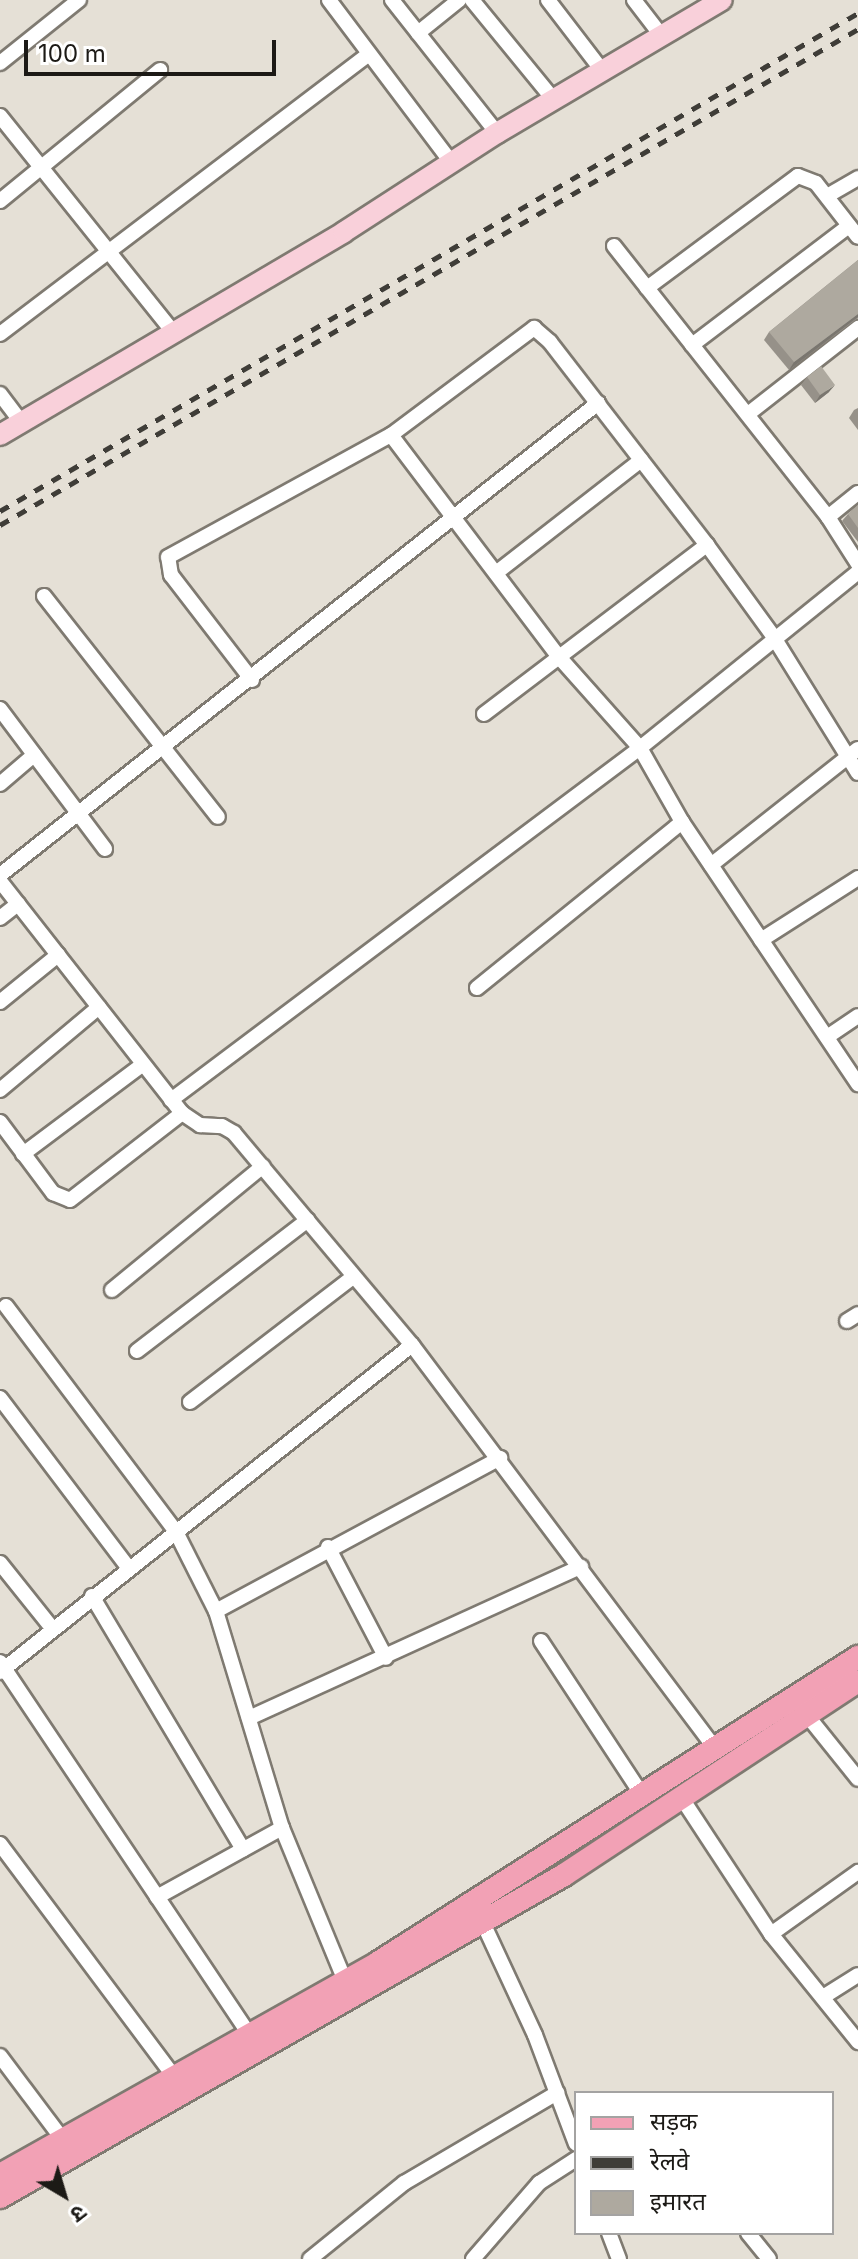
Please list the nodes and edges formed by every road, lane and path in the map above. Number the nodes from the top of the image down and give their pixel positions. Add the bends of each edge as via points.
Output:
1 (79, 0) edge
2 (329, 0) edge
3 (392, 0) edge
4 (459, 0) edge
5 (472, 0) edge
6 (548, 0) edge
7 (634, 0) edge
8 (722, 0) edge
9 (418, 33) junction
10 (661, 35) junction
11 (369, 54) junction
12 (0, 63) edge
13 (601, 69) junction
14 (160, 70) dead end
15 (553, 99) junction
16 (0, 116) edge
17 (497, 133) junction
18 (452, 163) junction
19 (42, 167) junction
20 (858, 178) edge
21 (827, 196) junction
22 (0, 201) edge
23 (854, 232) edge
24 (614, 246) dead end
25 (109, 251) junction
26 (647, 288) junction
27 (858, 328) edge
28 (173, 332) junction
29 (0, 334) edge
30 (692, 345) junction
31 (0, 394) edge
32 (598, 403) junction
33 (748, 414) junction
34 (21, 422) junction
35 (0, 435) edge
36 (391, 435) junction
37 (641, 460) junction
38 (858, 493) edge
39 (828, 517) junction
40 (456, 519) junction
41 (707, 545) junction
42 (858, 564) edge
43 (858, 572) edge
44 (496, 573) junction
45 (44, 596) dead end
46 (773, 636) junction
47 (559, 657) junction
48 (252, 680) junction
49 (0, 709) edge
50 (484, 714) dead end
51 (163, 746) junction
52 (640, 748) junction
53 (853, 753) edge
54 (34, 755) junction
55 (858, 773) edge
56 (0, 784) edge
57 (79, 814) junction
58 (218, 817) dead end
59 (682, 822) junction
60 (105, 849) dead end
61 (711, 865) junction
62 (0, 878) edge
63 (858, 878) edge
64 (18, 904) junction
65 (0, 918) edge
66 (761, 940) junction
67 (58, 955) junction
68 (477, 988) dead end
69 (0, 1002) edge
70 (99, 1007) junction
71 (858, 1016) edge
72 (827, 1037) junction
73 (142, 1065) junction
74 (858, 1084) edge
75 (0, 1090) edge
76 (171, 1100) junction
77 (182, 1113) junction
78 (0, 1122) edge
79 (23, 1154) junction
80 (263, 1166) junction
81 (308, 1220) junction
82 (353, 1277) junction
83 (112, 1290) dead end
84 (6, 1306) dead end
85 (412, 1345) junction
86 (137, 1351) dead end
87 (0, 1398) edge
88 (190, 1402) dead end
89 (500, 1458) junction
90 (175, 1530) junction
91 (328, 1547) junction
92 (0, 1563) edge
93 (128, 1567) junction
94 (581, 1567) junction
95 (92, 1596) junction
96 (216, 1611) junction
97 (52, 1628) junction
98 (541, 1641) dead end
99 (858, 1657) edge
100 (386, 1658) junction
101 (2, 1667) edge
102 (858, 1681) edge
103 (806, 1714) junction
104 (249, 1718) junction
105 (714, 1747) junction
106 (858, 1779) edge
107 (642, 1795) junction
108 (681, 1797) junction
109 (282, 1828) junction
110 (0, 1846) edge
111 (243, 1849) junction
112 (858, 1872) edge
113 (157, 1897) junction
114 (483, 1923) junction
115 (771, 1934) junction
116 (858, 1975) edge
117 (345, 1981) junction
118 (823, 1997) junction
119 (858, 2042) edge
120 (254, 2043) junction
121 (0, 2056) edge
122 (174, 2077) junction
123 (557, 2093) junction
124 (574, 2139) edge
125 (63, 2140) junction
126 (574, 2160) edge
127 (0, 2175) edge
128 (0, 2197) edge
129 (610, 2235) edge
130 (750, 2235) edge
131 (310, 2259) edge
132 (473, 2259) edge
133 (619, 2259) edge
134 (769, 2259) edge

1 - 12 street
2 - 11 street
3 - 9 street
4 - 9 street
5 - 15 street
6 - 13 street
7 - 10 street
8 - 10 street
9 - 17 street
10 - 13 street
11 - 18 street
11 - 25 street
13 - 15 street
14 - 19 street
15 - 17 street
16 - 19 street
17 - 18 street
18 - 28 street
19 - 22 street
19 - 25 street
20 - 21 street
21 - 23 street
21 - 26 street via 808,177 793,179
23 - 30 street
24 - 26 street
25 - 28 street
25 - 29 street
26 - 30 street
27 - 33 street
28 - 34 street
30 - 33 street
31 - 34 street
32 - 36 street via 550,342 531,328
32 - 37 street
32 - 40 street
33 - 39 street
34 - 35 street
36 - 40 street
36 - 48 street via 166,559 171,575
37 - 41 street
37 - 44 street
38 - 39 street
39 - 42 street
40 - 44 street
40 - 48 street
41 - 46 street
41 - 47 street
43 - 46 street
44 - 47 street
45 - 51 street
46 - 52 street
46 - 53 street
47 - 50 street
47 - 52 street
48 - 51 street
49 - 54 street
51 - 57 street
51 - 58 street
52 - 59 street
52 - 76 street
53 - 55 street
53 - 61 street
54 - 56 street
54 - 57 street
57 - 60 street
57 - 62 street
59 - 61 street
59 - 68 street
61 - 66 street
62 - 64 street
63 - 66 street
64 - 65 street
64 - 67 street
66 - 72 street
67 - 69 street
67 - 70 street
70 - 73 street
70 - 75 street
71 - 72 street
72 - 74 street
73 - 76 street
73 - 79 street
76 - 77 street
77 - 79 street via 70,1200 53,1193
77 - 80 street via 200,1125 229,1129
78 - 79 street
80 - 81 street
80 - 83 street
81 - 82 street
81 - 86 street
82 - 85 street
82 - 88 street
84 - 90 street
85 - 89 street
85 - 90 street
87 - 93 street
89 - 91 street
89 - 94 street
90 - 93 street
90 - 96 street
91 - 96 street
91 - 100 street
92 - 97 street
93 - 95 street
94 - 100 street
94 - 105 street
95 - 97 street
95 - 111 street
96 - 104 street
97 - 101 street
98 - 107 street
99 - 105 main road
100 - 104 street
101 - 113 street
102 - 103 main road
103 - 106 street
103 - 108 main road
104 - 109 street
105 - 107 main road
107 - 117 main road
108 - 114 main road
108 - 115 street
109 - 111 street
109 - 117 street
110 - 122 street
111 - 113 street
112 - 115 street
113 - 120 street
114 - 120 main road
114 - 123 street
115 - 118 street
116 - 118 street
117 - 120 main road
118 - 119 street
120 - 122 main road
120 - 128 main road
121 - 125 street
122 - 125 main road
123 - 124 street
123 - 131 street via 404,2183
125 - 127 main road
126 - 132 street via 539,2183
129 - 133 street
130 - 134 street

